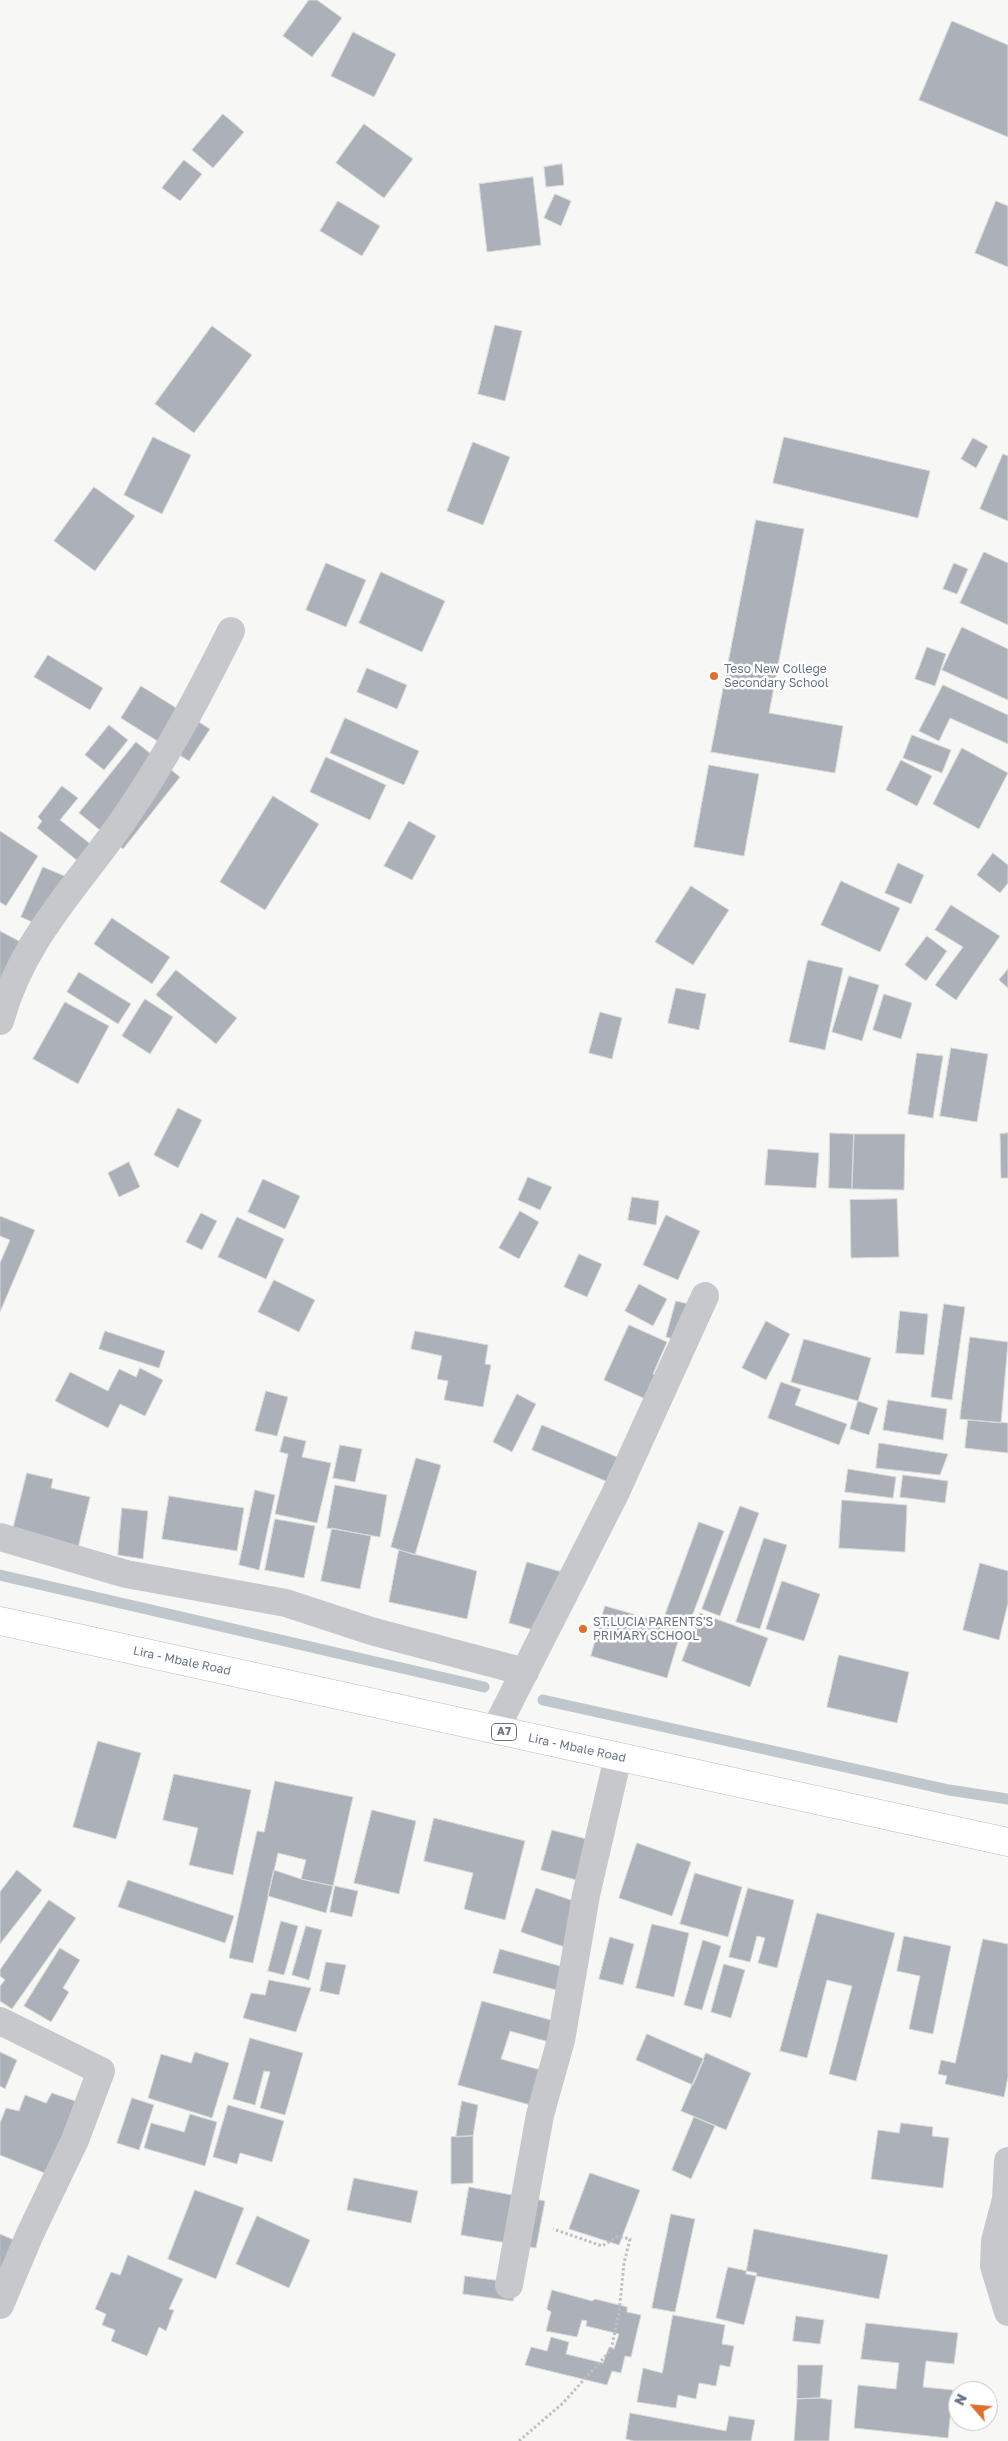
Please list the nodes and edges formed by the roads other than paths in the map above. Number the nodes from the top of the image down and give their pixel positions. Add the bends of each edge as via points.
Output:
1 (231, 631) dead end
2 (0, 1021) edge
3 (705, 1296) dead end
4 (0, 1537) edge
5 (0, 1621) edge
6 (525, 1672) junction
7 (495, 1730) junction
8 (618, 1757) junction
9 (1008, 1842) edge
10 (0, 2021) edge
11 (1008, 2161) edge
12 (509, 2285) dead end
13 (0, 2305) edge
14 (1007, 2312) edge

1 - 2 street via 170,747 122,822 31,945 14,978
3 - 6 street via 615,1494
4 - 6 street via 126,1574 286,1603 371,1631
5 - 7 main road, Lira - Mbale Road / A7
6 - 7 street
7 - 8 main road, Lira - Mbale Road / A7
8 - 9 main road, Lira - Mbale Road / A7
8 - 12 street via 586,1895 563,2030 540,2115
10 - 13 street via 101,2071 75,2140
11 - 14 street via 1006,2199 995,2241 994,2266

